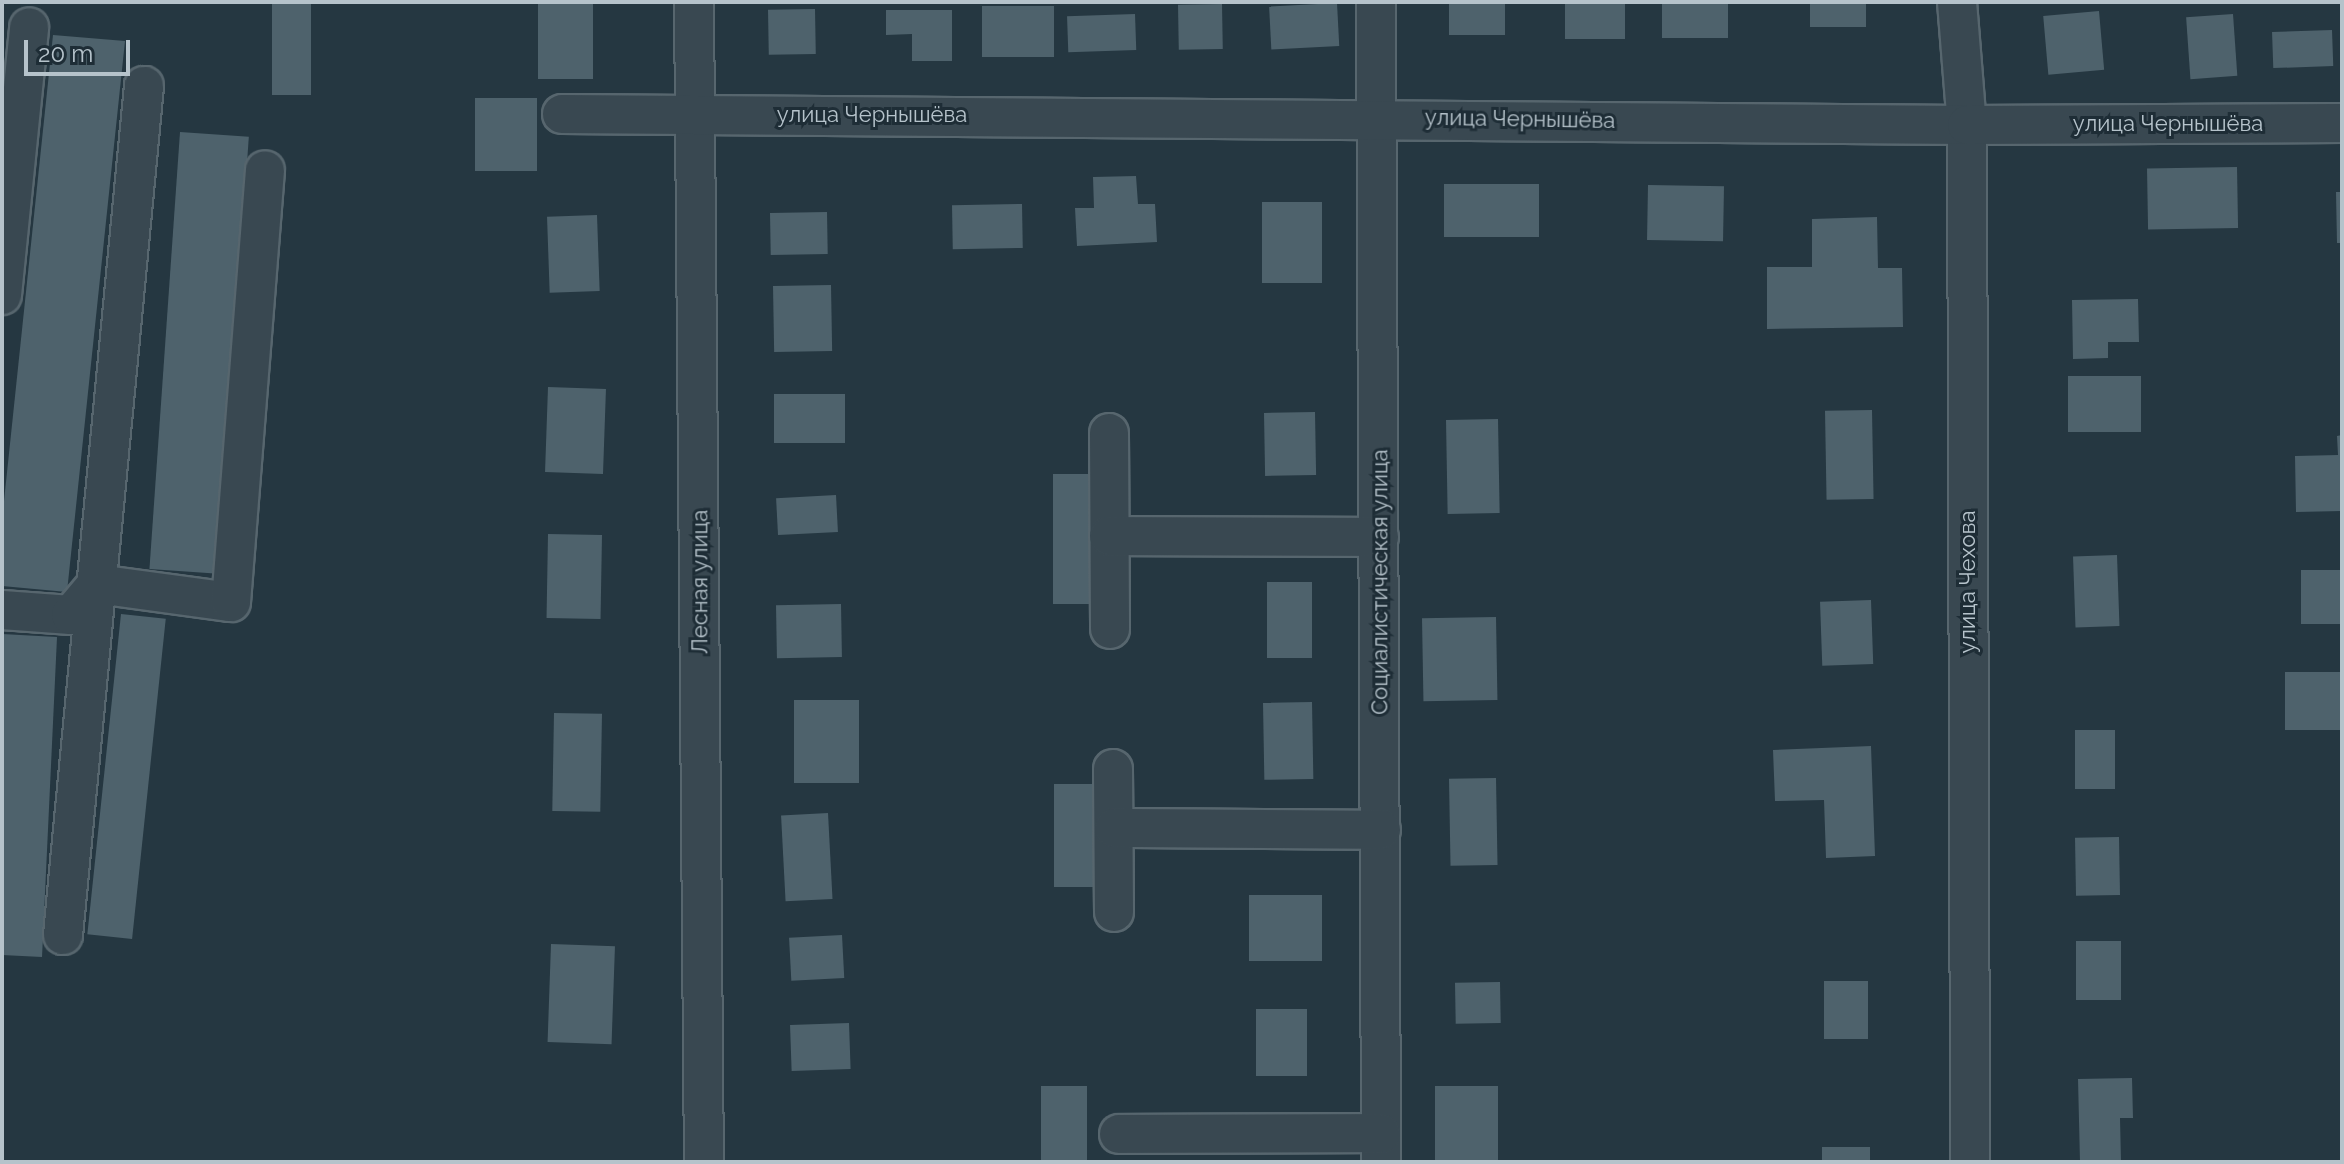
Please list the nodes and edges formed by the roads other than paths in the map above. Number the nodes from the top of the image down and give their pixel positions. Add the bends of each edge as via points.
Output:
1 (694, 2) edge
2 (1376, 2) edge
3 (1957, 2) edge
4 (29, 27) dead end
5 (144, 86) dead end
6 (562, 114) dead end
7 (697, 114) junction
8 (1377, 118) junction
9 (2342, 123) edge
10 (1967, 125) junction
11 (265, 170) dead end
12 (2, 295) edge
13 (1109, 433) dead end
14 (1109, 536) junction
15 (1379, 537) junction
16 (97, 584) junction
17 (2, 610) edge
18 (1110, 629) dead end
19 (1113, 769) dead end
20 (1114, 828) junction
21 (1381, 830) junction
22 (1114, 912) dead end
23 (63, 935) dead end
24 (1119, 1134) dead end
25 (1381, 1147) edge
26 (704, 1162) edge
27 (1970, 1162) edge

1 - 7 street, Лесная улица
2 - 8 street, Социалистическая улица
3 - 10 street, улица Чехова
4 - 12 street
5 - 16 street
6 - 7 street, улица Чернышёва
7 - 8 street, улица Чернышёва
7 - 26 street, Лесная улица
8 - 10 street, улица Чернышёва
8 - 15 street, Социалистическая улица
9 - 10 street, улица Чернышёва
10 - 27 street, улица Чехова
11 - 16 street via 231,602
13 - 14 street
14 - 15 street
14 - 18 street
15 - 21 street, Социалистическая улица
16 - 17 street via 71,615
16 - 23 street
19 - 20 street
20 - 21 street
20 - 22 street
21 - 25 street, Социалистическая улица
24 - 25 street

